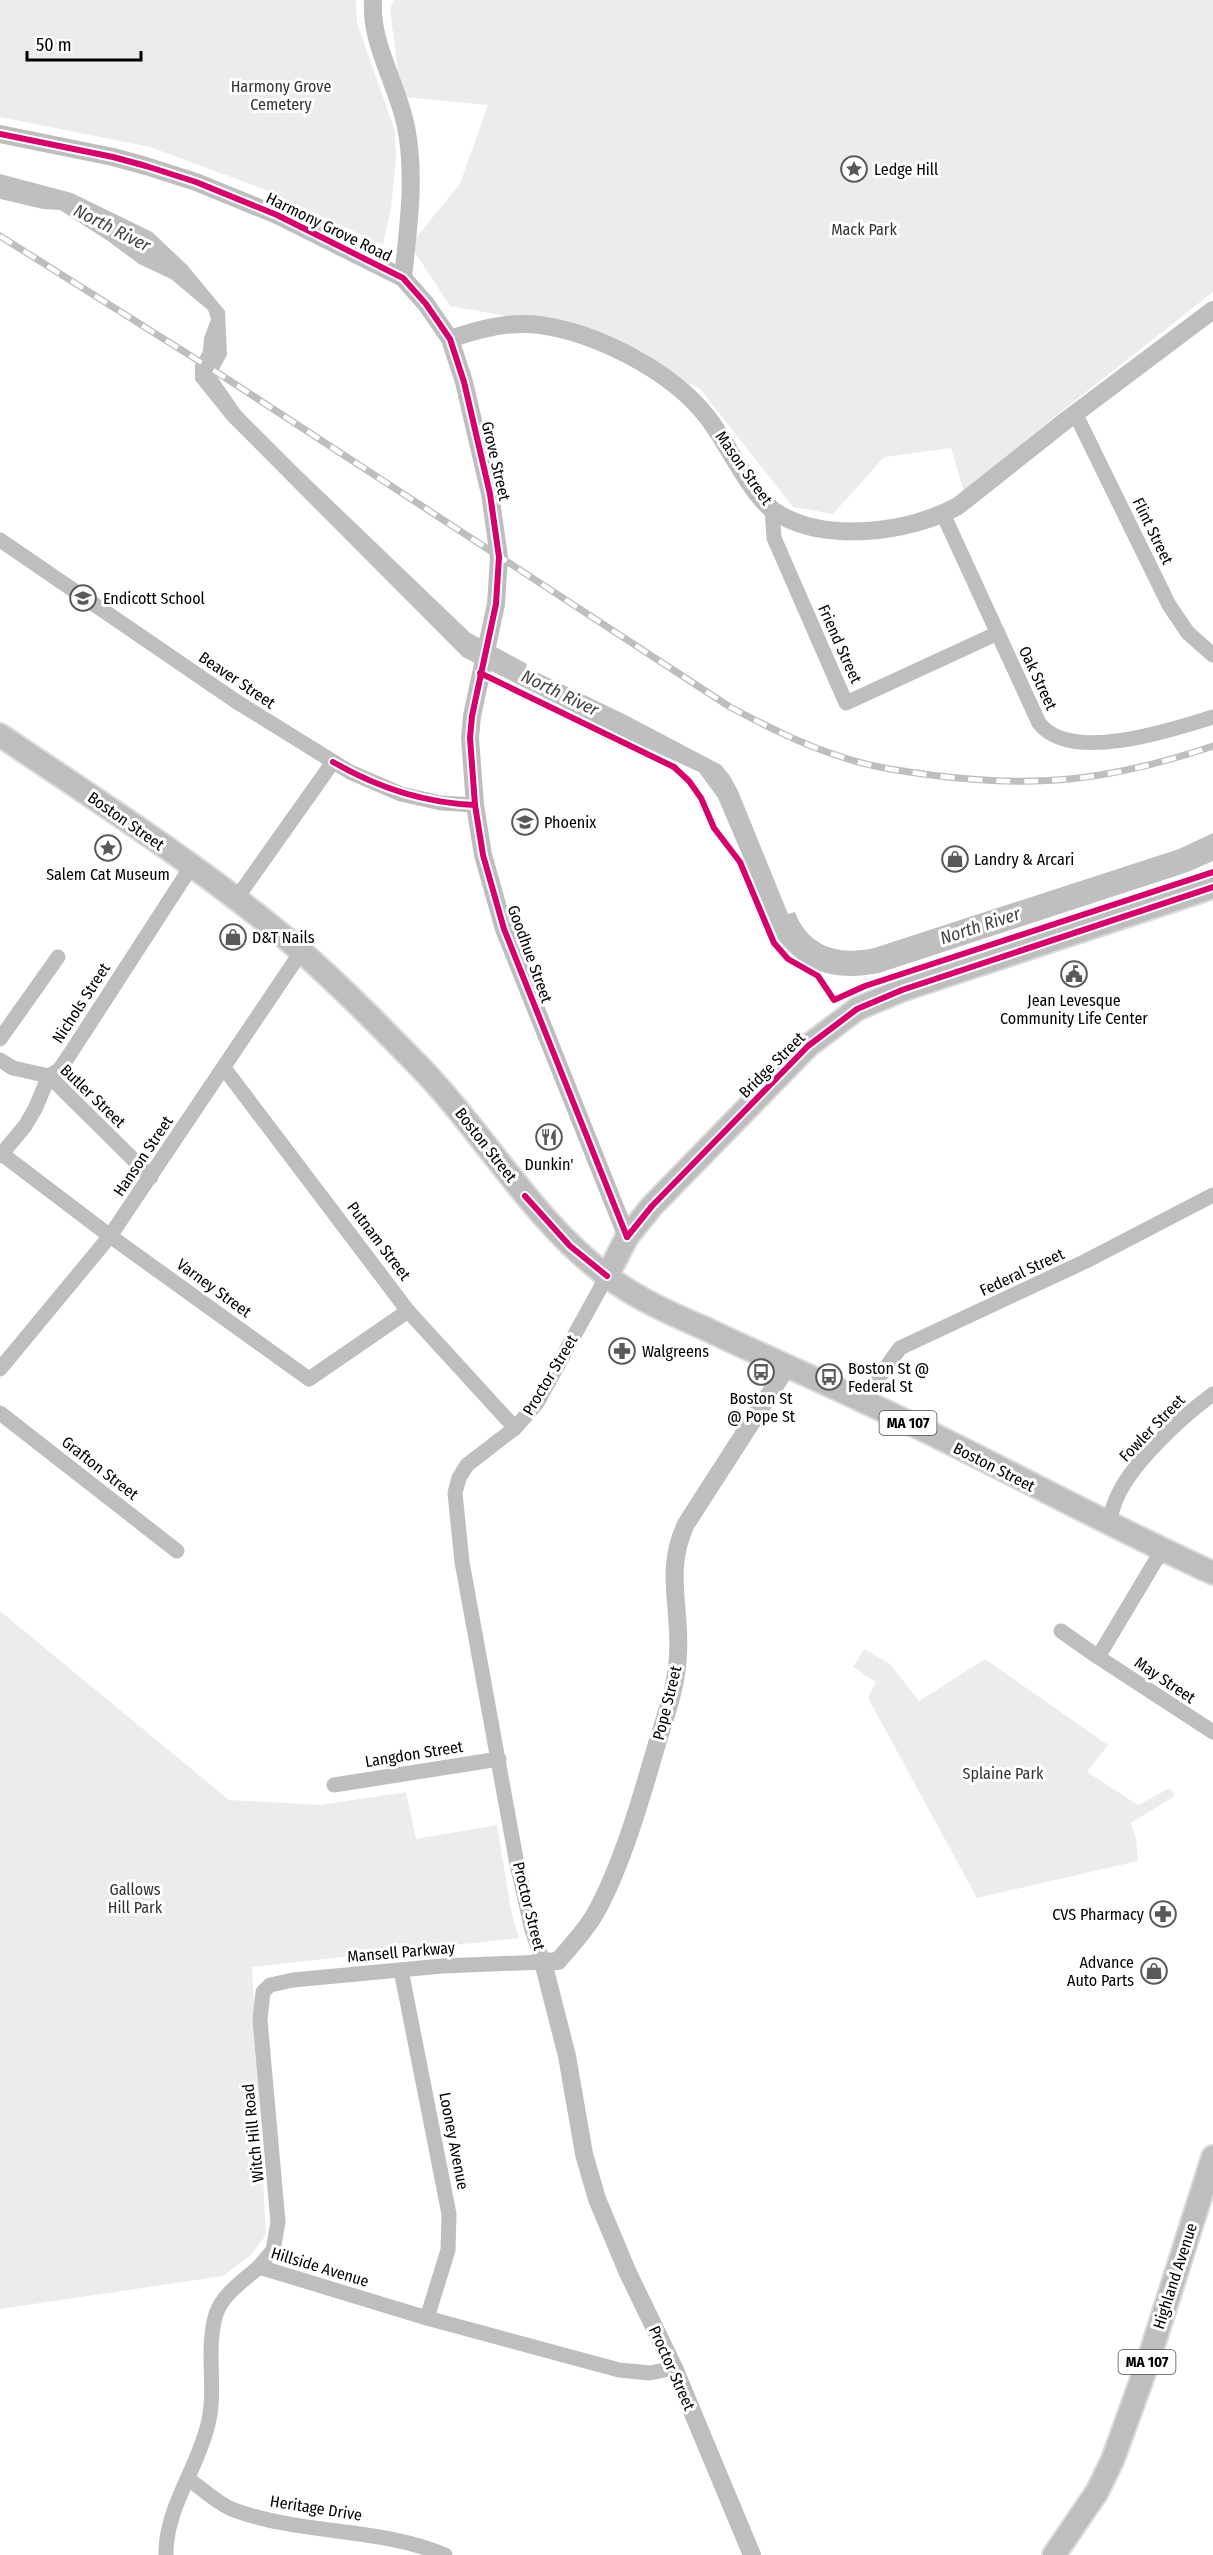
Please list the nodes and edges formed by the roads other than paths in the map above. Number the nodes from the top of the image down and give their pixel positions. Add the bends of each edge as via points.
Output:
1 (372, 0) edge
2 (0, 134) edge
3 (403, 278) junction
4 (1213, 310) edge
5 (450, 339) junction
6 (1076, 413) junction
7 (772, 510) junction
8 (943, 514) junction
9 (0, 540) edge
10 (998, 633) junction
11 (1213, 655) edge
12 (482, 668) joint
13 (1213, 717) edge
14 (0, 735) edge
15 (333, 762) junction
16 (474, 805) junction
17 (191, 867) junction
18 (1213, 887) edge
19 (236, 899) junction
20 (301, 952) junction
21 (58, 957) dead end
22 (0, 1039) edge
23 (0, 1060) edge
24 (224, 1068) junction
25 (49, 1076) junction
26 (1, 1155) edge
27 (151, 1177) junction
28 (1213, 1195) edge
29 (110, 1236) junction
30 (627, 1237) junction
31 (607, 1276) junction
32 (408, 1311) junction
33 (787, 1367) junction
34 (0, 1369) edge
35 (1213, 1394) edge
36 (866, 1402) junction
37 (0, 1413) edge
38 (515, 1428) junction
39 (1108, 1524) junction
40 (1162, 1550) junction
41 (177, 1551) dead end
42 (1213, 1573) edge
43 (1061, 1631) dead end
44 (1098, 1657) junction
45 (1213, 1732) edge
46 (499, 1759) junction
47 (334, 1785) dead end
48 (543, 1962) junction
49 (402, 1970) junction
50 (265, 1990) joint
51 (1213, 2157) edge
52 (259, 2267) junction
53 (427, 2318) junction
54 (674, 2368) junction
55 (188, 2479) junction
56 (166, 2555) edge
57 (445, 2555) edge
58 (752, 2555) edge
59 (1054, 2555) edge

1 - 3 street via 377,36 409,144 411,186
2 - 3 street, Harmony Grove Road via 114,157 196,182 277,215
3 - 5 street, Grove Street
4 - 6 street, Mason Street
5 - 7 street, Mason Street via 482,328 538,325 577,333 630,357 674,384 698,405
5 - 12 street, Grove Street via 464,382 496,526 498,579
6 - 8 street, Mason Street via 972,497
6 - 11 street, Flint Street via 1169,605 1188,633
7 - 8 street, Mason Street via 803,523 837,530 883,529
7 - 10 street, Friend Street via 774,537 846,703
8 - 10 street, Oak Street
9 - 15 street, Beaver Street via 260,717
10 - 13 street, Oak Street via 1039,723 1055,737 1132,740
12 - 16 street, Goodhue Street via 470,738
14 - 17 main road, Boston Street
15 - 16 street, Beaver Street via 401,794
15 - 19 street
16 - 30 street, Goodhue Street via 483,855 504,929
17 - 19 main road, Boston Street
17 - 25 street, Nichols Street via 70,1054 59,1070
18 - 30 main road, Bridge Street via 902,990 857,1009 808,1046 652,1206
19 - 20 main road, Boston Street
20 - 24 street, Hanson Street
20 - 31 main road, Boston Street via 435,1083 550,1226
21 - 22 street
23 - 25 street, Butler Street via 13,1068
24 - 27 street, Hanson Street
24 - 32 street, Putnam Street
25 - 26 street, Nichols Street via 25,1126
25 - 27 street, Butler Street
26 - 29 street, Varney Street
27 - 29 street, Hanson Street
28 - 36 street, Federal Street via 1086,1262 900,1348
29 - 32 street, Varney Street via 309,1379
29 - 34 street, Hanson Street
30 - 31 main road, Bridge Street
31 - 33 main road, Boston Street / MA 107 via 655,1306
31 - 38 street, Proctor Street via 537,1403
32 - 38 street, Putnam Street
33 - 36 main road, Boston Street / MA 107
33 - 48 street, Pope Street via 679,1540 673,1572 677,1668 642,1793 594,1916 558,1961
35 - 39 street, Fowler Street via 1188,1412 1134,1470 1118,1493
36 - 39 main road, Boston Street / MA 107
37 - 41 street, Grafton Street
38 - 46 street, Proctor Street via 467,1465 455,1493 462,1562
39 - 40 main road, Boston Street / MA 107
40 - 42 main road, Boston Street / MA 107
40 - 44 street
43 - 44 street, May Street
44 - 45 street, May Street
46 - 47 street, Langdon Street
46 - 48 street, Proctor Street via 527,1908
48 - 49 street, Mansell Parkway
48 - 54 street, Proctor Street via 597,2199
49 - 50 street, Mansell Parkway via 293,1980
49 - 53 street, Looney Avenue via 449,2214 448,2250
50 - 52 street, Witch Hill Road via 260,2020 278,2222 273,2250
51 - 59 main road, Highland Avenue / MA 107 via 1113,2459 1097,2492
52 - 53 street, Hillside Avenue
52 - 55 street, Hillside Avenue via 234,2288 216,2313 208,2426
53 - 54 street, Hillside Avenue via 619,2370 650,2373
54 - 58 street, Proctor Street
55 - 56 street, Hillside Avenue via 169,2529
55 - 57 street, Heritage Drive via 231,2509 253,2516 395,2538

